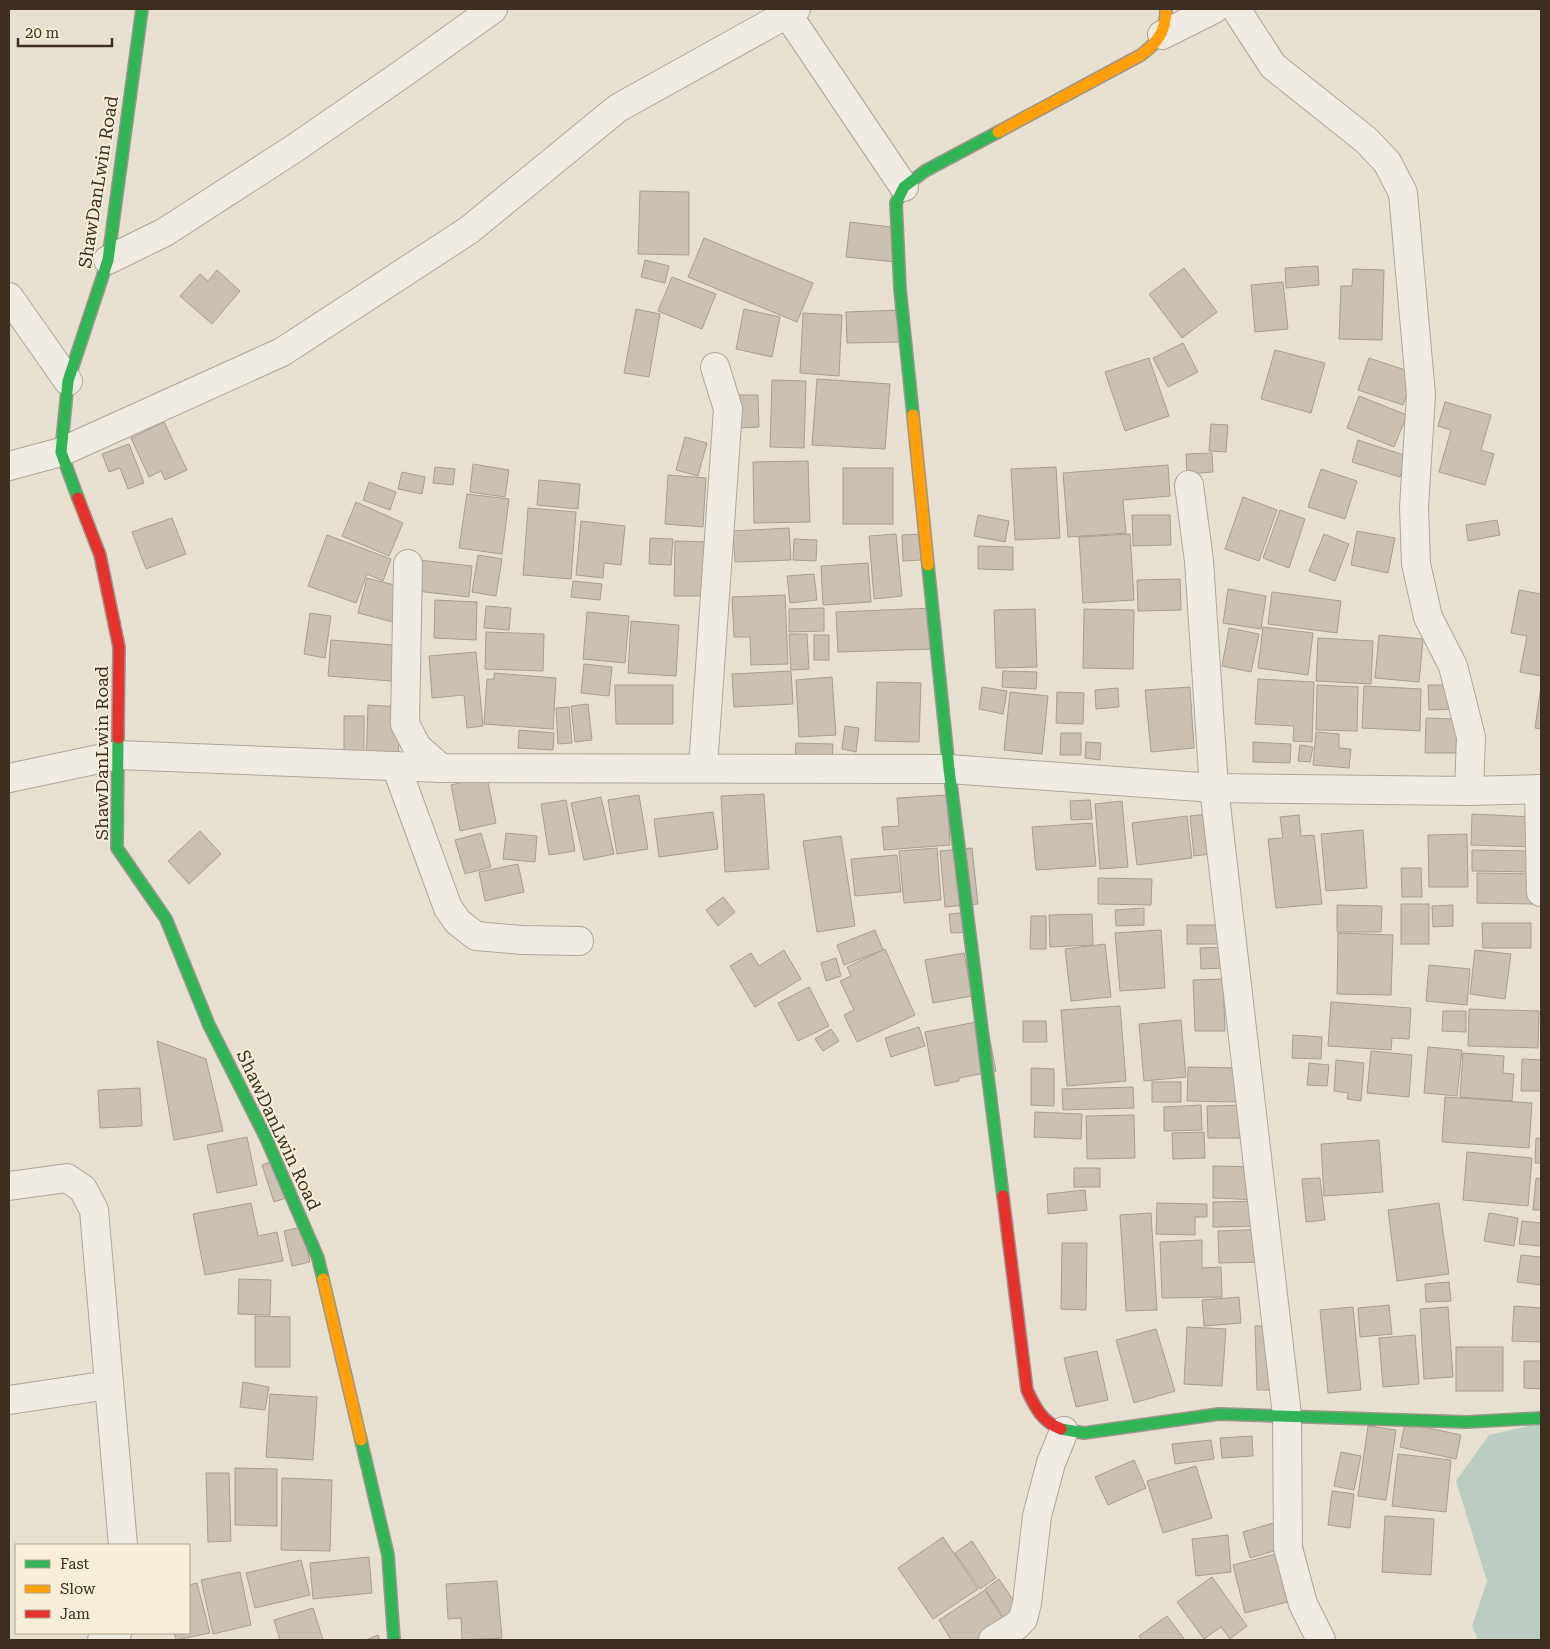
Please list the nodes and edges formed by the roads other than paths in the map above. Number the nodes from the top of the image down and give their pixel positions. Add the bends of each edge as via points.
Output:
1 (142, 9) edge
2 (493, 9) edge
3 (1166, 9) edge
4 (1214, 9) edge
5 (1236, 9) edge
6 (789, 10) edge
7 (1162, 35) junction
8 (904, 187) junction
9 (108, 260) junction
10 (9, 296) edge
11 (715, 367) dead end
12 (68, 381) junction
13 (61, 452) junction
14 (9, 466) edge
15 (1189, 485) dead end
16 (408, 564) dead end
17 (118, 755) junction
18 (396, 766) junction
19 (703, 767) junction
20 (441, 768) junction
21 (949, 769) junction
22 (9, 778) edge
23 (1214, 788) junction
24 (1540, 789) edge
25 (1469, 791) junction
26 (1541, 892) edge
27 (579, 941) dead end
28 (9, 1186) edge
29 (109, 1385) junction
30 (9, 1400) edge
31 (1287, 1415) junction
32 (1541, 1418) edge
33 (1064, 1431) junction
34 (123, 1544) edge
35 (115, 1634) edge
36 (102, 1640) edge
37 (394, 1640) edge
38 (993, 1640) edge
39 (1321, 1640) edge

1 - 9 street, ShawDanLwin Road
2 - 9 street via 295,148 165,232
3 - 7 street
4 - 7 street
5 - 25 street via 1273,66 1366,140 1386,162 1403,193 1422,395 1414,507 1416,564 1428,616 1453,666 1471,737
6 - 8 street
6 - 13 street via 618,108 469,230 282,352
7 - 8 street via 1134,60 955,154
8 - 21 street via 896,203 900,289
9 - 12 street, ShawDanLwin Road
10 - 12 street
11 - 19 street via 728,409
12 - 13 street, ShawDanLwin Road
13 - 14 street
13 - 17 street, ShawDanLwin Road via 100,555 119,647
15 - 23 street via 1199,561
16 - 20 street via 405,724 417,747
17 - 18 street
17 - 22 street
17 - 37 street, ShawDanLwin Road via 117,848 166,919 209,1025 266,1138 318,1258 388,1555
18 - 20 street
18 - 27 street via 448,908 458,922 476,936
19 - 20 street
19 - 21 street
21 - 23 street
21 - 33 street via 1027,1390 1047,1423
23 - 25 street
23 - 31 street
24 - 25 street
24 - 26 street
28 - 29 street via 67,1178 83,1189 94,1210
29 - 30 street
29 - 34 street
31 - 32 street via 1467,1422
31 - 33 street via 1219,1414 1084,1434
31 - 39 street via 1288,1548 1303,1604
33 - 38 street via 1051,1463 1037,1516 1023,1620
35 - 36 street

